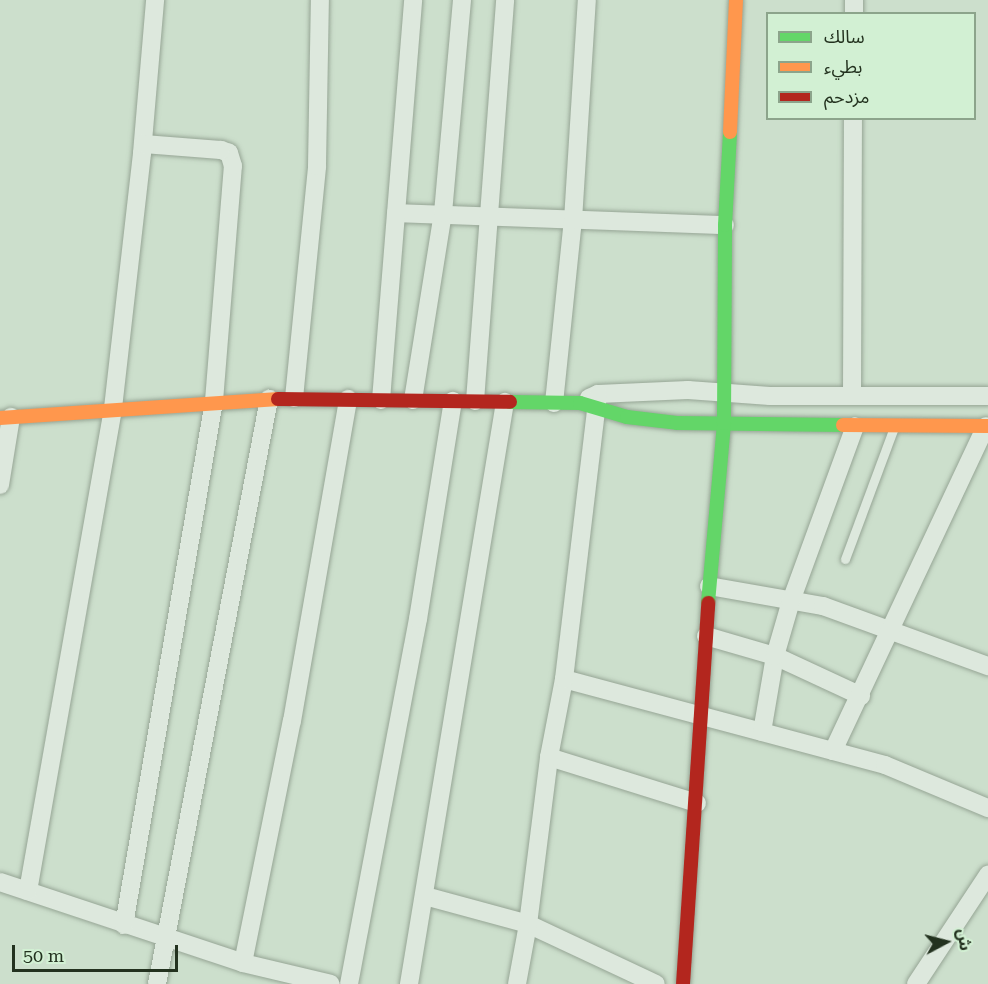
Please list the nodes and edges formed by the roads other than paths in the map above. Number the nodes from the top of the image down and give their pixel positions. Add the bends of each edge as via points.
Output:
1 (155, 0) edge
2 (320, 0) edge
3 (412, 0) edge
4 (462, 0) edge
5 (505, 0) edge
6 (587, 0) edge
7 (736, 0) edge
8 (853, 120) edge
9 (142, 144) junction
10 (396, 213) junction
11 (443, 213) junction
12 (488, 216) junction
13 (573, 220) junction
14 (725, 225) junction
15 (725, 393) junction
16 (852, 395) junction
17 (988, 396) edge
18 (294, 398) junction
19 (269, 399) junction
20 (348, 399) junction
21 (381, 400) junction
22 (413, 400) junction
23 (214, 401) junction
24 (453, 401) junction
25 (475, 401) junction
26 (505, 402) junction
27 (598, 402) junction
28 (554, 403) junction
29 (580, 403) joint
30 (113, 408) junction
31 (6, 417) edge
32 (724, 423) junction
33 (855, 426) junction
34 (895, 426) junction
35 (987, 426) edge
36 (0, 485) edge
37 (845, 559) dead end
38 (709, 586) junction
39 (791, 601) junction
40 (890, 630) junction
41 (706, 636) junction
42 (775, 656) junction
43 (988, 666) edge
44 (564, 680) junction
45 (861, 696) junction
46 (702, 716) junction
47 (762, 732) junction
48 (833, 751) junction
49 (549, 757) junction
50 (697, 803) junction
51 (988, 808) edge
52 (988, 875) edge
53 (0, 882) edge
54 (28, 891) junction
55 (425, 896) junction
56 (528, 924) junction
57 (124, 925) junction
58 (165, 938) junction
59 (243, 963) junction
60 (266, 976) edge
61 (157, 984) edge
62 (331, 984) edge
63 (349, 984) edge
64 (409, 984) edge
65 (517, 984) edge
66 (656, 984) edge
67 (683, 984) edge
68 (916, 984) edge

1 - 9 street
2 - 18 street via 317,166
3 - 10 street
4 - 11 street
5 - 12 street
6 - 13 street
7 - 14 street
8 - 16 street
9 - 23 street via 221,150 233,159
9 - 30 street
10 - 11 street
10 - 21 street
11 - 12 street
11 - 22 street
12 - 13 street
12 - 25 street
13 - 14 street
13 - 28 street
14 - 15 street
15 - 16 street
15 - 27 street via 688,390
15 - 32 street
16 - 17 street
18 - 19 street
18 - 20 street
19 - 23 street
19 - 58 street
20 - 21 street
20 - 59 street via 292,721
21 - 22 street
22 - 24 street
23 - 30 street
23 - 57 street
24 - 25 street
24 - 63 street via 418,620
25 - 26 street
26 - 28 street
26 - 55 street
27 - 29 street
27 - 32 street via 677,423
27 - 44 street
28 - 29 street
30 - 31 street
30 - 54 street
31 - 36 street
32 - 33 street
32 - 38 street
33 - 34 street
33 - 39 street
34 - 35 street
34 - 37 lane
35 - 40 street
38 - 39 street
38 - 41 street
39 - 40 street via 823,606
39 - 42 street
40 - 43 street
40 - 45 street
41 - 42 street
41 - 46 street
42 - 45 street
42 - 47 street
44 - 46 street
44 - 49 street
45 - 48 street
46 - 47 street
46 - 50 street
47 - 48 street
48 - 51 street via 885,765
49 - 50 street
49 - 56 street
50 - 67 street
52 - 68 street
53 - 54 street
54 - 57 street
55 - 56 street
55 - 64 street
56 - 65 street
56 - 66 street
57 - 58 street
58 - 59 street
58 - 61 street
59 - 60 street
60 - 62 street

